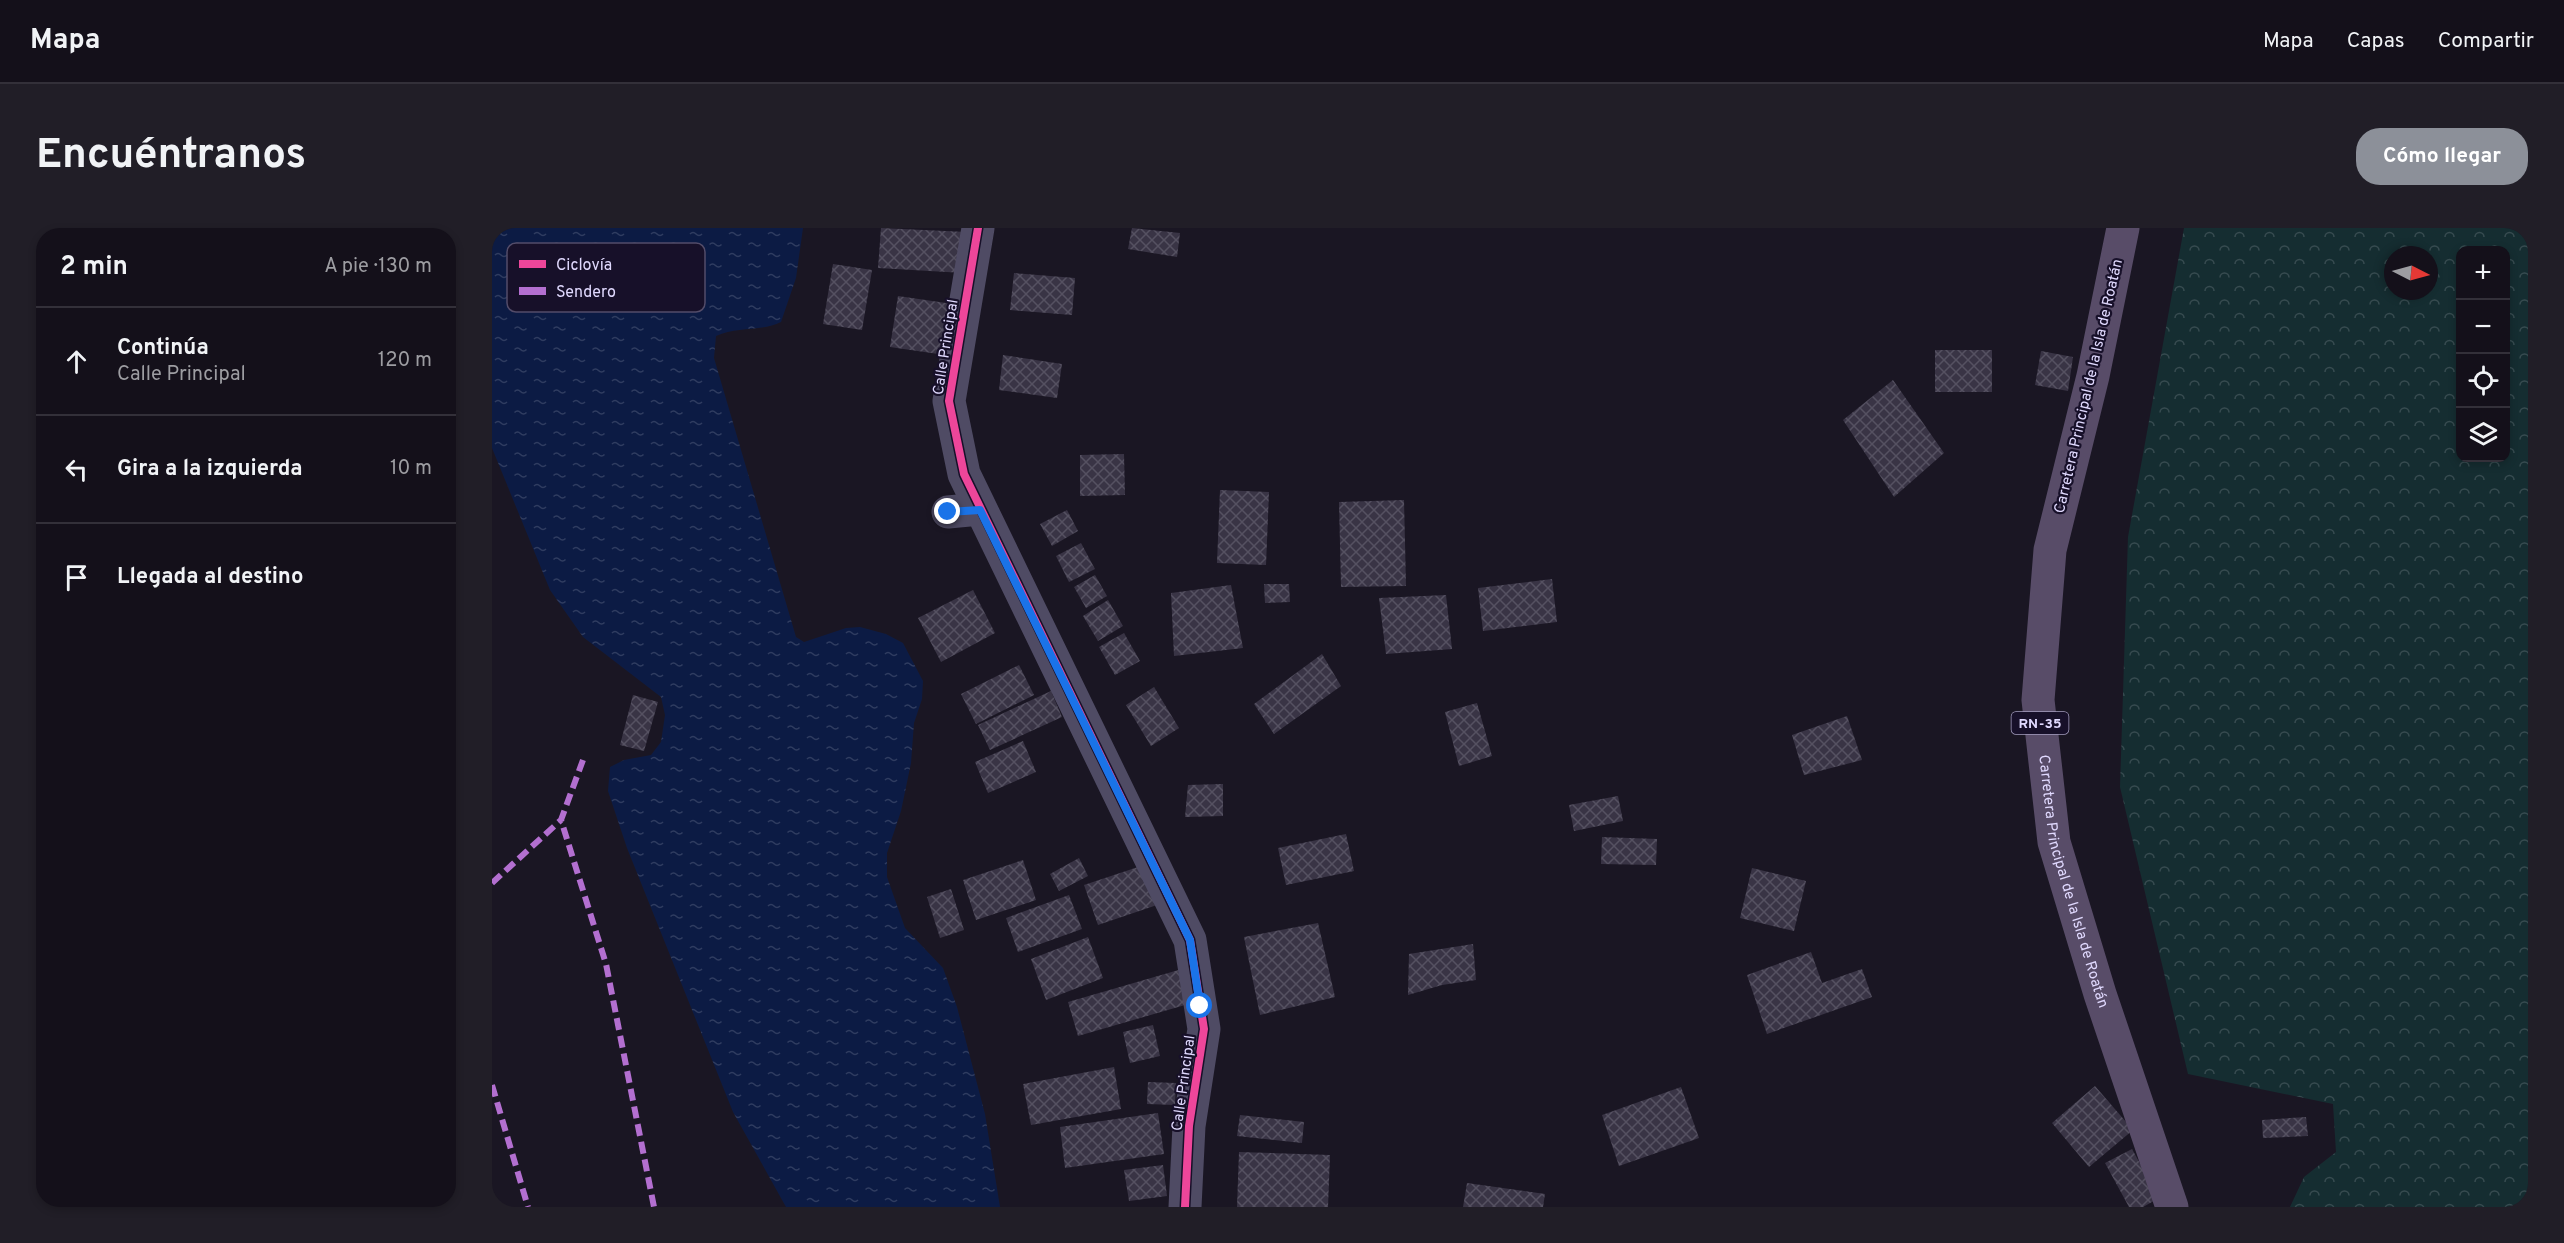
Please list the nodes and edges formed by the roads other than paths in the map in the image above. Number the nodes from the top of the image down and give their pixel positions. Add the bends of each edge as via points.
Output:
1 (978, 228) edge
2 (2123, 228) edge
3 (980, 510) junction
4 (948, 512) dead end
5 (1185, 1207) edge
6 (2172, 1207) edge

1 - 3 street, Calle Principal via 949,401 964,474
2 - 6 main road, Carretera Principal de la Isla de Roatán / RN-35 via 2093,376 2050,550 2038,700 2054,842
3 - 4 street
3 - 5 street, Calle Principal via 1190,940 1204,1029 1190,1126

